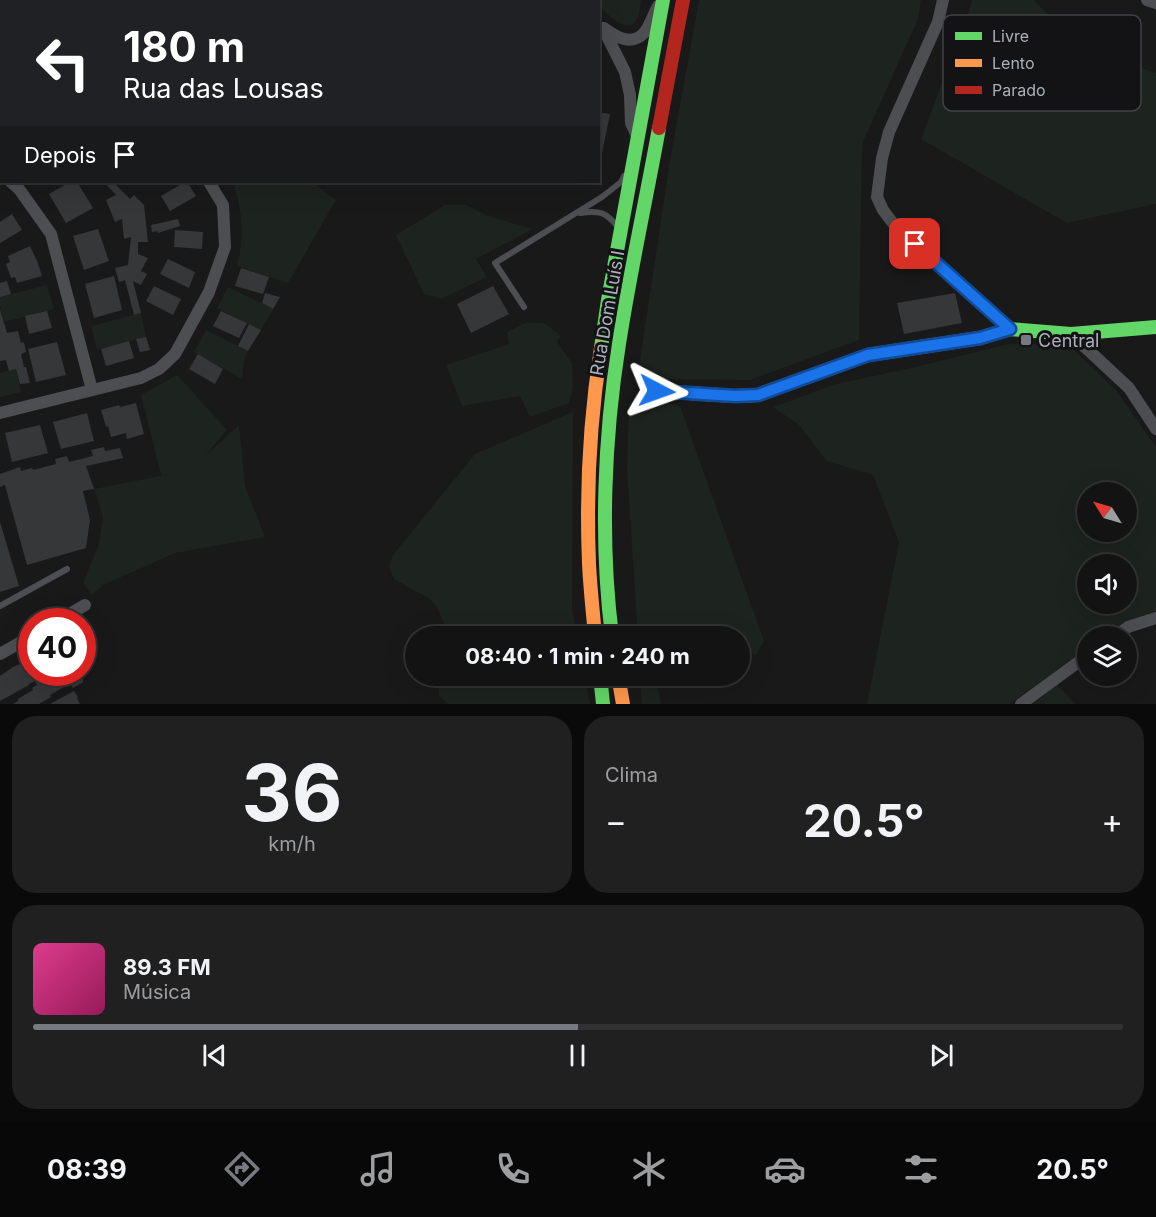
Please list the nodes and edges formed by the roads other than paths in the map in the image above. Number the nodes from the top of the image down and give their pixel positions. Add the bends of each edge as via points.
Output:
1 (662, 0) edge
2 (683, 0) edge
3 (943, 0) edge
4 (1147, 0) edge
5 (1156, 3) edge
6 (601, 26) edge
7 (638, 138) junction
8 (634, 159) junction
9 (12, 183) edge
10 (210, 183) edge
11 (577, 213) junction
12 (621, 233) junction
13 (524, 307) dead end
14 (1156, 327) edge
15 (1010, 329) junction
16 (1071, 334) junction
17 (92, 390) junction
18 (657, 391) dead end
19 (0, 413) edge
20 (1156, 429) edge
21 (67, 569) dead end
22 (85, 605) dead end
23 (0, 606) edge
24 (80, 608) edge
25 (1156, 618) edge
26 (594, 626) edge
27 (611, 626) edge
28 (1131, 626) edge
29 (18, 644) edge
30 (0, 654) edge
31 (1077, 663) edge
32 (601, 686) edge
33 (620, 686) edge
34 (603, 704) edge
35 (623, 704) edge
36 (1021, 704) edge

1 - 6 street via 644,33 633,39 619,39
1 - 7 main road, Rua Dom Luís I
2 - 27 main road, Rua Dom Luís I via 613,380 606,533
3 - 15 street via 938,22 889,132 877,197 892,222
4 - 5 street
6 - 7 street via 625,72 631,123
7 - 8 main road, Rua Dom Luís I
8 - 11 lane via 621,182
8 - 12 main road, Rua Dom Luís I
9 - 17 street via 51,234
10 - 17 street via 223,205 225,246 208,292 175,354 159,369 141,378
11 - 12 lane via 600,211
11 - 13 lane via 495,263
12 - 26 main road, Rua Dom Luís I via 595,387 589,477
14 - 16 main road
15 - 16 main road
15 - 18 main road via 980,338 868,355 758,395
16 - 20 street via 1129,388
17 - 19 street
21 - 23 lane
22 - 24 street
25 - 28 street
29 - 30 street
31 - 36 street
32 - 34 main road
33 - 35 main road

